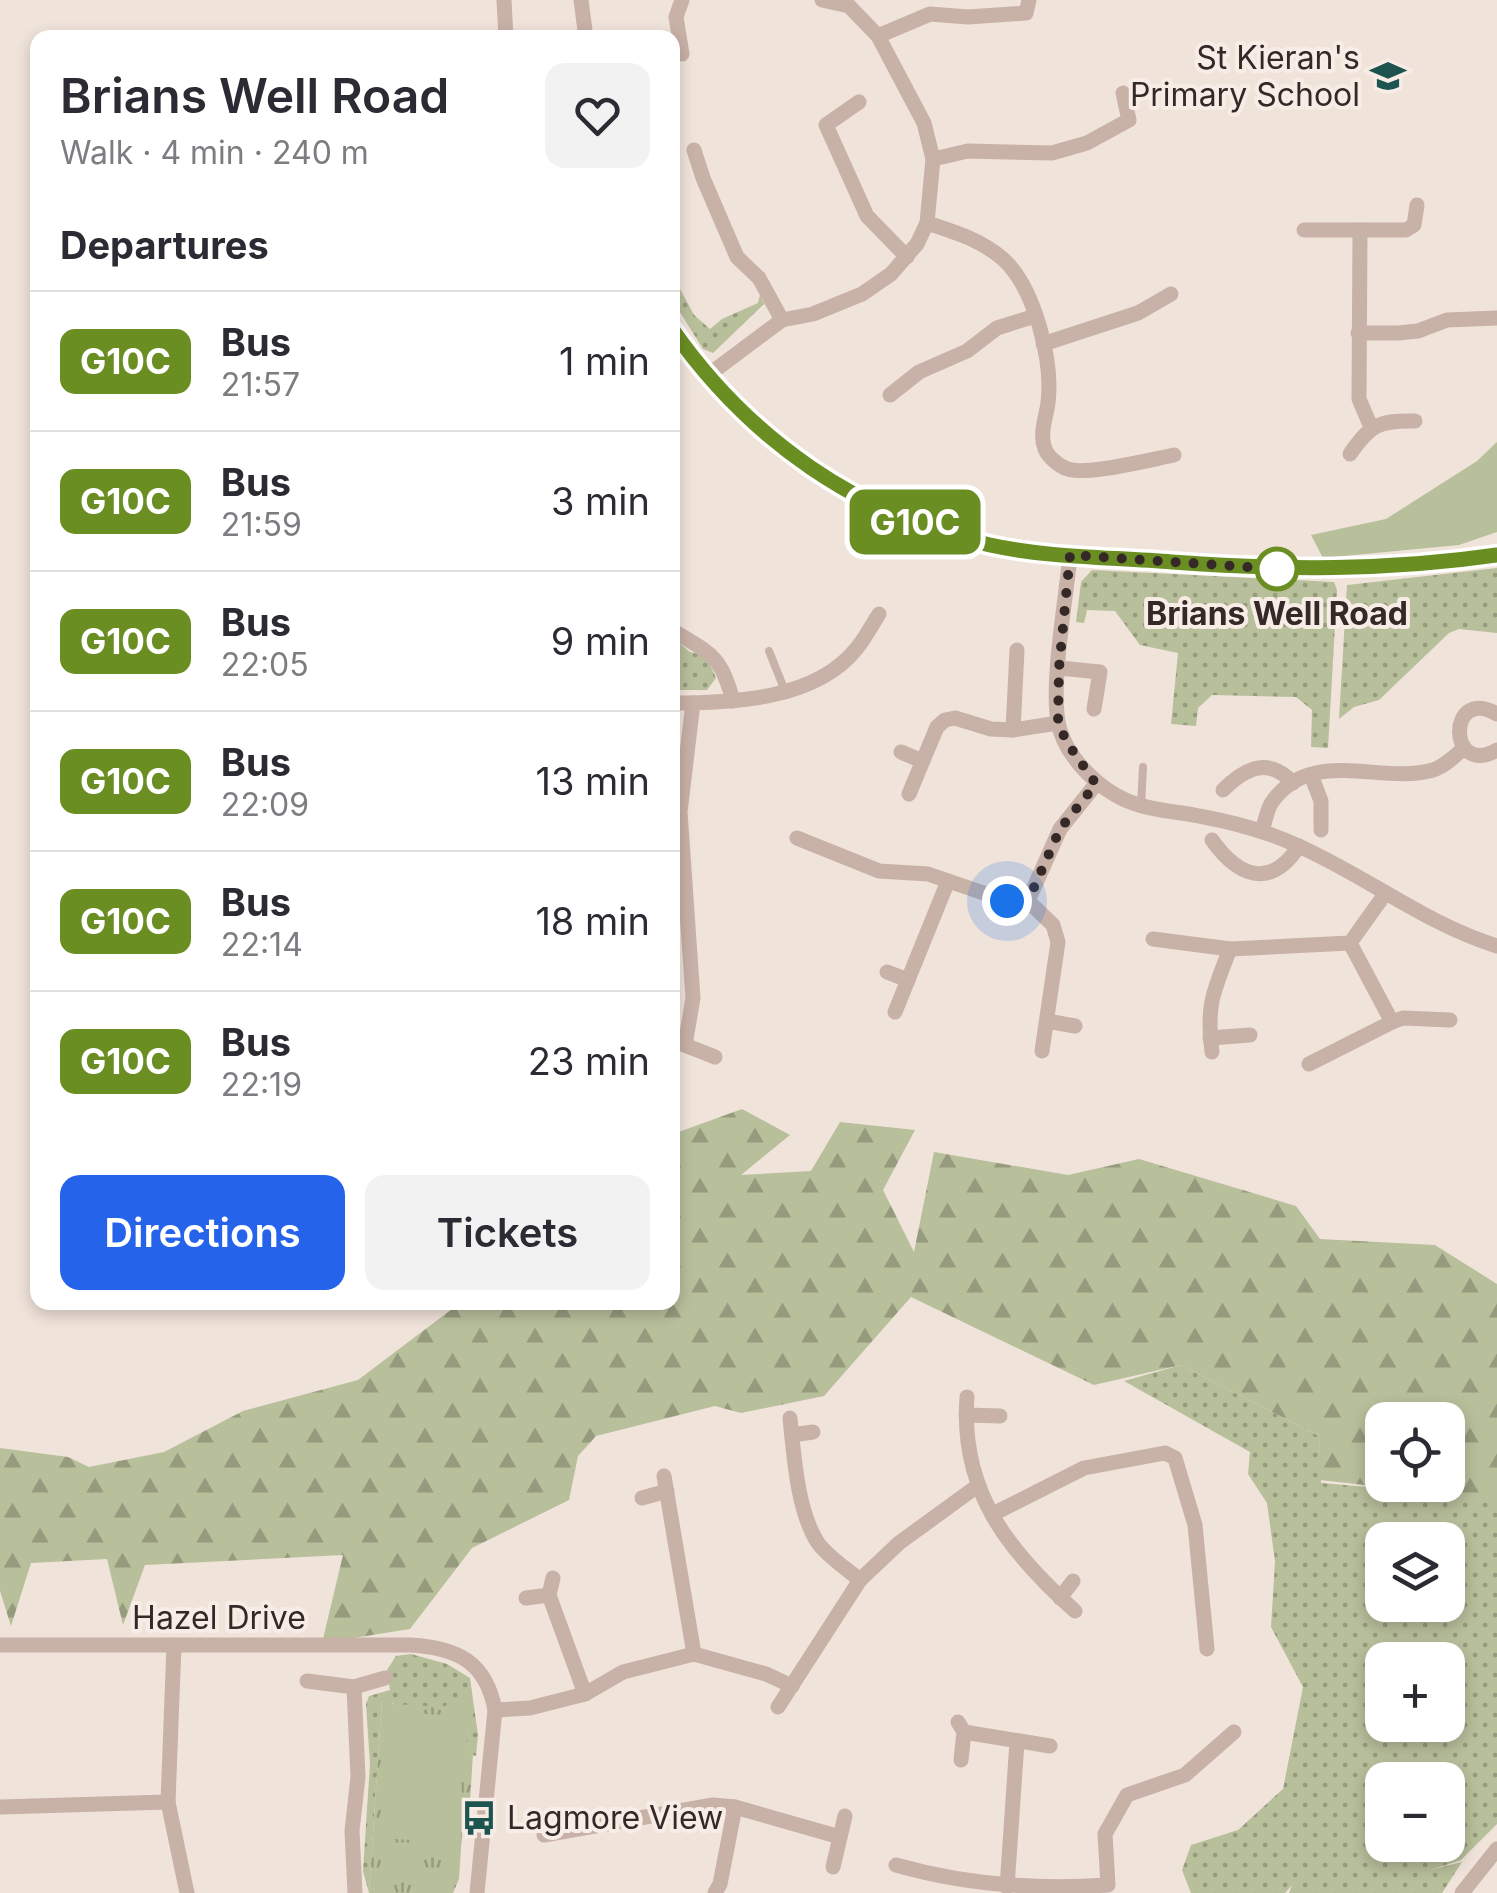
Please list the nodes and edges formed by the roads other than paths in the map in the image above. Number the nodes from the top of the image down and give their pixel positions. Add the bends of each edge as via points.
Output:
1 (504, 0) edge
2 (582, 0) edge
3 (682, 0) edge
4 (822, 0) edge
5 (1029, 0) edge
6 (506, 30) edge
7 (585, 30) edge
8 (678, 30) edge
9 (878, 36) junction
10 (680, 42) edge
11 (682, 54) dead end
12 (1122, 93) dead end
13 (859, 102) dead end
14 (694, 150) dead end
15 (933, 159) junction
16 (1417, 205) dead end
17 (928, 223) junction
18 (1304, 230) dead end
19 (1360, 230) junction
20 (907, 257) junction
21 (1170, 294) dead end
22 (1035, 316) junction
23 (1497, 318) edge
24 (782, 320) junction
25 (1358, 332) junction
26 (680, 339) edge
27 (1043, 344) junction
28 (707, 376) junction
29 (890, 395) dead end
30 (1415, 421) dead end
31 (1370, 428) junction
32 (1350, 454) dead end
33 (1174, 455) dead end
34 (1070, 555) junction
35 (1497, 555) edge
36 (879, 614) dead end
37 (680, 635) edge
38 (1017, 650) dead end
39 (769, 651) dead end
40 (1059, 668) junction
41 (785, 691) junction
42 (733, 701) junction
43 (680, 702) edge
44 (693, 702) junction
45 (1094, 709) dead end
46 (1497, 714) edge
47 (1058, 724) junction
48 (1013, 730) junction
49 (1464, 748) junction
50 (1497, 750) edge
51 (901, 752) dead end
52 (922, 761) junction
53 (1143, 767) dead end
54 (1311, 775) junction
55 (1294, 783) junction
56 (1096, 784) junction
57 (680, 786) edge
58 (1223, 790) dead end
59 (909, 794) dead end
60 (1141, 806) junction
61 (818, 827) dead end
62 (1321, 830) dead end
63 (1262, 831) junction
64 (1212, 840) dead end
65 (1299, 846) junction
66 (680, 856) edge
67 (948, 881) junction
68 (1385, 894) junction
69 (1028, 901) junction
70 (1152, 939) dead end
71 (1350, 943) junction
72 (1497, 946) edge
73 (1230, 950) junction
74 (886, 972) dead end
75 (908, 980) junction
76 (895, 1012) dead end
77 (1450, 1020) dead end
78 (1047, 1022) junction
79 (1392, 1022) junction
80 (1074, 1026) dead end
81 (1250, 1035) dead end
82 (680, 1039) edge
83 (680, 1042) edge
84 (1042, 1051) dead end
85 (715, 1057) dead end
86 (1309, 1064) dead end
87 (967, 1397) dead end
88 (966, 1415) junction
89 (1000, 1416) dead end
90 (790, 1418) dead end
91 (813, 1432) dead end
92 (792, 1435) junction
93 (976, 1487) junction
94 (642, 1498) dead end
95 (992, 1514) junction
96 (860, 1580) junction
97 (1073, 1581) dead end
98 (526, 1598) dead end
99 (1060, 1598) junction
100 (1075, 1611) dead end
101 (1225, 1632) dead end
102 (0, 1645) edge
103 (174, 1645) junction
104 (694, 1654) junction
105 (385, 1678) dead end
106 (308, 1681) dead end
107 (792, 1686) junction
108 (354, 1688) junction
109 (585, 1694) junction
110 (778, 1707) dead end
111 (495, 1710) junction
112 (1205, 1732) dead end
113 (1234, 1732) dead end
114 (1017, 1742) junction
115 (1050, 1746) dead end
116 (1217, 1748) junction
117 (961, 1760) dead end
118 (168, 1802) junction
119 (0, 1806) edge
120 (735, 1807) junction
121 (845, 1816) dead end
122 (569, 1829) junction
123 (544, 1835) dead end
124 (840, 1837) junction
125 (574, 1848) dead end
126 (1497, 1849) edge
127 (896, 1866) dead end
128 (833, 1867) dead end
129 (930, 1875) junction
130 (1007, 1887) junction
131 (187, 1893) edge
132 (354, 1893) edge
133 (477, 1893) edge
134 (715, 1893) edge
135 (925, 1893) edge
136 (1462, 1893) edge

1 - 6 street
2 - 7 street
3 - 8 street
4 - 9 street via 849,6
5 - 9 street via 1026,13 930,14
9 - 15 street via 924,124
10 - 11 street
12 - 15 street via 1129,120 1087,143 1052,152 968,151
13 - 20 street via 826,125 868,216
14 - 24 street via 738,257 759,278
15 - 17 street
16 - 19 street via 1414,225 1406,230
17 - 20 street
17 - 22 street via 1001,257 1026,290
18 - 19 street
19 - 25 street
20 - 24 street via 862,294
21 - 27 street via 1138,313
22 - 27 street
22 - 29 street via 997,328
23 - 25 street via 1447,320 1418,331
24 - 28 street
25 - 31 street via 1358,398
26 - 28 street
27 - 33 street via 1043,429 1052,458 1070,471
28 - 34 street via 814,473 895,516 990,545
30 - 31 street
31 - 32 street
34 - 35 street via 1268,569
34 - 40 street
36 - 41 street via 837,666
37 - 42 street via 712,654
38 - 48 street
39 - 41 lane
40 - 45 street via 1100,672
40 - 47 street
41 - 42 street
42 - 44 street
43 - 44 street
44 - 57 street
46 - 49 street via 1482,708 1462,719 1458,734
47 - 48 street
47 - 56 street
48 - 52 street via 945,720
49 - 50 street via 1478,756
49 - 54 street via 1435,769 1404,774 1331,768
51 - 52 street
52 - 59 street
53 - 60 lane
54 - 55 street
54 - 62 street via 1321,801
55 - 58 street via 1282,771 1252,769
55 - 63 street via 1272,802
56 - 60 street
56 - 69 street via 1060,829
60 - 63 street
61 - 67 street via 803,841 879,870
63 - 65 street
64 - 65 street via 1241,869 1256,872 1286,866
65 - 68 street
66 - 82 street via 693,998
67 - 69 street via 1007,901
67 - 75 street
68 - 71 street
68 - 72 street
69 - 78 street via 1053,925 1058,942
70 - 73 street
71 - 73 street
71 - 79 street
73 - 81 street via 1211,995 1211,1045
74 - 75 street
75 - 76 street
77 - 79 street
78 - 80 street
78 - 84 street
79 - 86 street
83 - 85 street
87 - 88 street
88 - 89 street
88 - 93 street
90 - 92 street
91 - 92 street
92 - 96 street via 813,1533
93 - 95 street
93 - 96 street via 899,1542
94 - 104 street via 665,1484
95 - 99 street via 1032,1572
95 - 101 street via 1084,1468 1165,1453 1175,1458 1195,1525 1206,1642
96 - 107 street
97 - 99 street
98 - 109 street via 551,1587
99 - 100 street
102 - 103 street, Hazel Drive
103 - 111 street, Hazel Drive via 438,1648 479,1669
103 - 118 street
104 - 107 street
104 - 109 street via 624,1672
105 - 108 street
106 - 108 street
107 - 110 street
108 - 132 street
109 - 111 street
111 - 133 street
112 - 116 street
113 - 116 street
114 - 115 street
114 - 117 street via 961,1727
114 - 130 street
116 - 130 street via 1185,1776 1127,1795 1104,1834 1108,1885
118 - 119 street
118 - 131 street
120 - 122 street
120 - 124 street
120 - 134 street
121 - 124 street
122 - 123 street
122 - 125 street
124 - 128 street
126 - 136 street
127 - 129 street
129 - 130 street
129 - 135 street

